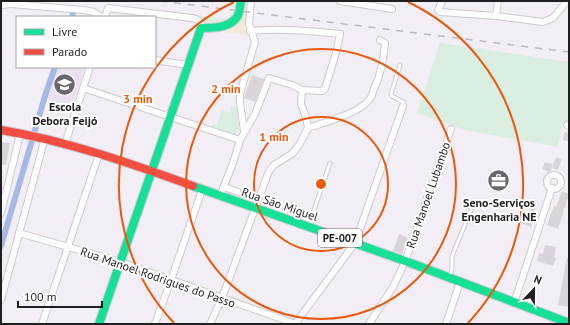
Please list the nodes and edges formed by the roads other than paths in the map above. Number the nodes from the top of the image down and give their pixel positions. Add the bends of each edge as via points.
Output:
1 (241, 1) edge
2 (251, 1) edge
3 (340, 1) edge
4 (442, 1) edge
5 (498, 1) edge
6 (567, 1) edge
7 (382, 4) edge
8 (1, 5) edge
9 (392, 9) dead end
10 (100, 16) edge
11 (105, 16) edge
12 (496, 16) junction
13 (201, 28) junction
14 (250, 31) junction
15 (380, 40) dead end
16 (156, 60) edge
17 (187, 65) junction
18 (400, 65) dead end
19 (90, 68) edge
20 (83, 88) junction
21 (302, 90) junction
22 (402, 106) joint
23 (171, 117) junction
24 (308, 128) junction
25 (451, 129) dead end
26 (1, 130) edge
27 (244, 131) junction
28 (20, 134) junction
29 (45, 138) junction
30 (240, 140) junction
31 (65, 144) junction
32 (99, 154) junction
33 (330, 163) dead end
34 (152, 171) junction
35 (224, 187) junction
36 (552, 188) dead end
37 (202, 190) junction
38 (220, 196) junction
39 (258, 199) junction
40 (3, 200) edge
41 (473, 205) dead end
42 (254, 208) junction
43 (1, 213) edge
44 (309, 227) junction
45 (19, 233) junction
46 (355, 243) junction
47 (68, 247) junction
48 (121, 262) junction
49 (405, 262) junction
50 (450, 278) junction
51 (172, 280) junction
52 (460, 282) junction
53 (222, 298) junction
54 (1, 300) edge
55 (514, 303) junction
56 (569, 323) edge
57 (42, 324) edge
58 (99, 324) edge
59 (155, 324) edge
60 (210, 324) edge
61 (295, 324) edge
62 (369, 324) edge
63 (446, 324) edge

1 - 13 main road via 239,13 234,20 218,26
2 - 14 street
3 - 7 street
4 - 12 street via 438,10 440,12
5 - 12 street
6 - 12 street via 553,18 543,22
7 - 9 street
8 - 10 street via 84,10
11 - 13 street via 108,8 192,18 201,23
13 - 17 main road
14 - 21 street via 288,29 340,34 325,89
14 - 27 street via 254,38 254,46 240,94
15 - 24 street via 385,43 383,63 370,99 344,116
16 - 17 street
17 - 23 main road
18 - 22 lane via 391,94 403,102
19 - 20 street
20 - 23 street
20 - 31 street
21 - 24 street via 300,104
21 - 27 street via 271,77 267,80 255,114
22 - 46 street
23 - 30 street
23 - 34 main road
24 - 39 street via 293,153 270,168
25 - 49 street, Rua Manoel Lubambo
26 - 28 main road, Rua São Miguel / PE-007
27 - 30 street
28 - 29 main road, Rua São Miguel / PE-007
28 - 40 street
29 - 31 main road, Rua São Miguel / PE-007
29 - 45 street
30 - 35 street
31 - 32 main road, Rua São Miguel / PE-007
32 - 34 main road, Rua São Miguel / PE-007
32 - 47 street
33 - 44 lane
34 - 37 main road, Rua São Miguel / PE-007
34 - 48 main road
35 - 38 street
35 - 39 street, Rua São Miguel
36 - 55 street
37 - 38 main road, Rua São Miguel / PE-007
37 - 51 street
38 - 42 main road, Rua São Miguel / PE-007
39 - 42 street
40 - 43 street
41 - 50 lane via 452,256
42 - 44 main road, Rua São Miguel / PE-007
42 - 53 street
44 - 46 main road, Rua São Miguel / PE-007
45 - 47 street, Rua Manoel Rodrigues do Passo
45 - 54 street
46 - 49 main road, Rua São Miguel / PE-007
46 - 61 street
47 - 48 street, Rua Manoel Rodrigues do Passo
47 - 57 street
48 - 51 street, Rua Manoel Rodrigues do Passo
48 - 58 main road
49 - 50 main road, Rua São Miguel / PE-007
49 - 62 street, Rua Manoel Lubambo via 390,292
50 - 52 main road, Rua São Miguel / PE-007
51 - 53 street, Rua Manoel Rodrigues do Passo
51 - 59 street
52 - 55 main road, Rua São Miguel / PE-007
52 - 63 street
53 - 60 street
53 - 61 street, Rua Manoel Rodrigues do Passo
55 - 56 main road, Rua São Miguel / PE-007

